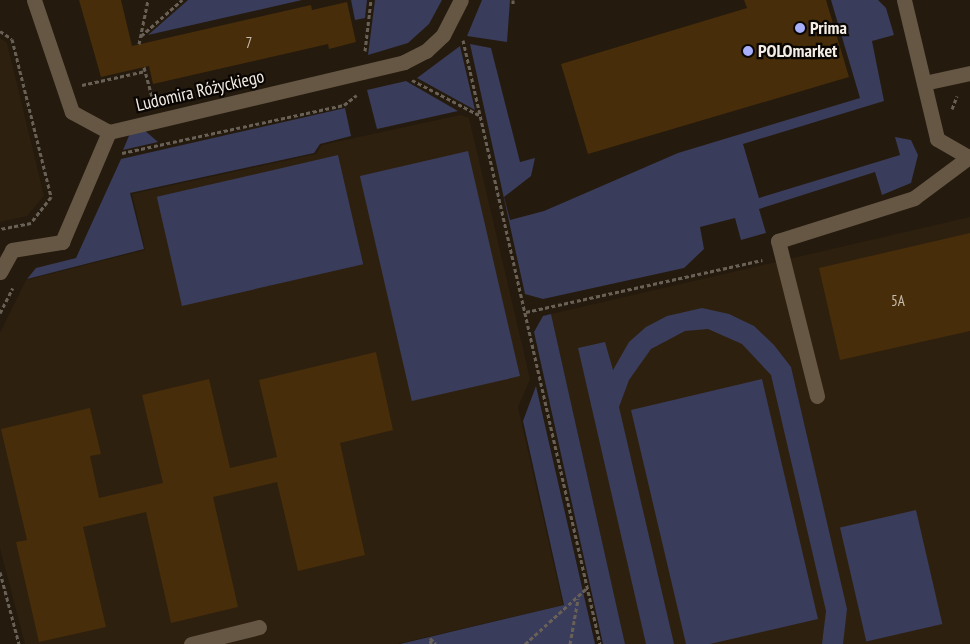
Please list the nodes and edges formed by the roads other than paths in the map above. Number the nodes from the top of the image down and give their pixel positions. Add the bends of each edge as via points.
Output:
1 (34, 0) edge
2 (462, 0) edge
3 (904, 0) edge
4 (970, 73) edge
5 (924, 83) junction
6 (109, 132) junction
7 (970, 158) edge
8 (0, 272) edge
9 (817, 396) dead end
10 (259, 627) dead end
11 (190, 644) edge

1 - 6 street via 72,112
2 - 6 street, Ludomira Różyckiego via 443,35 426,52 404,62
3 - 5 street
4 - 5 street
5 - 7 street via 938,139
6 - 8 street via 62,242 12,250
7 - 9 street via 914,198 778,241
10 - 11 street

